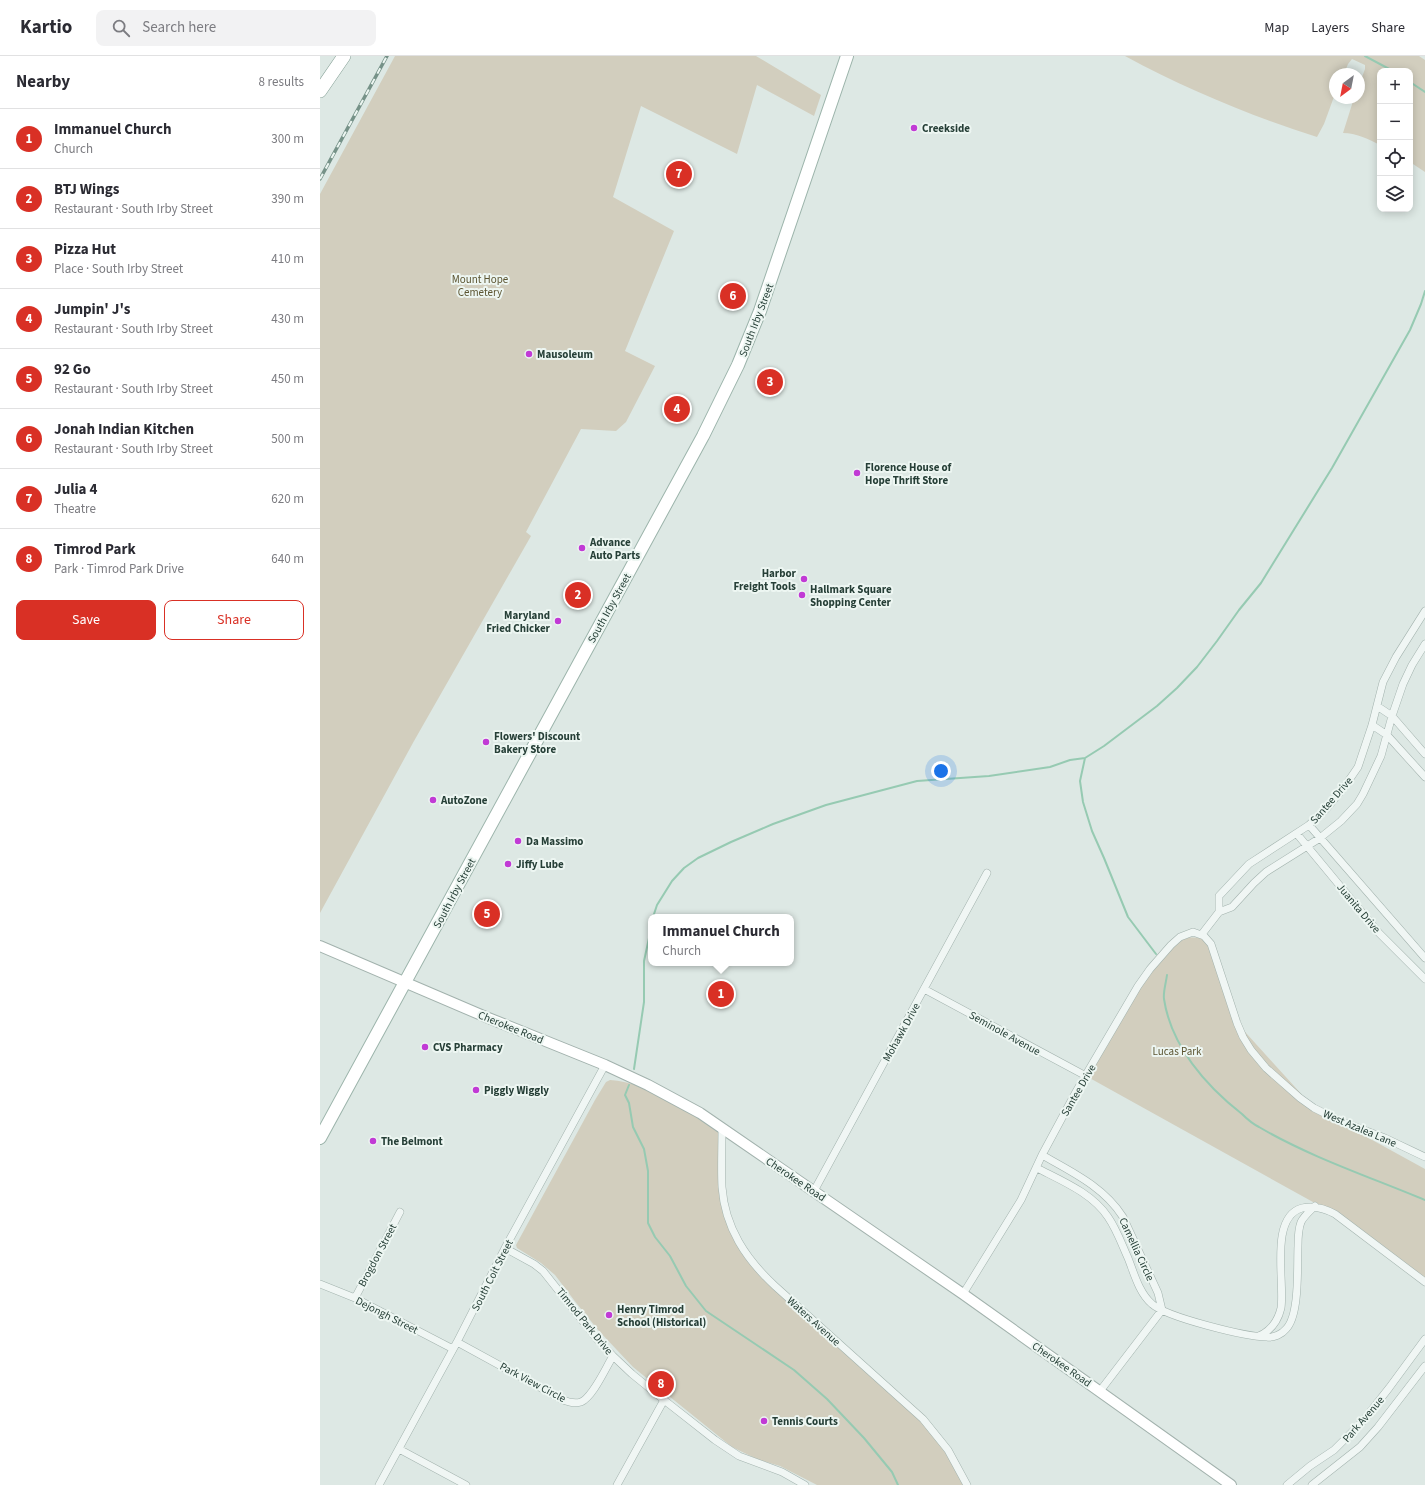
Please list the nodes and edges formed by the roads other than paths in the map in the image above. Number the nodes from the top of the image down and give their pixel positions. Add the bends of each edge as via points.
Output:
1 (344, 56) edge
2 (847, 56) edge
3 (320, 91) edge
4 (1425, 611) edge
5 (1425, 644) edge
6 (1377, 706) junction
7 (1392, 716) junction
8 (1372, 725) junction
9 (1387, 735) junction
10 (1425, 754) edge
11 (1425, 777) edge
12 (1309, 825) junction
13 (1297, 834) junction
14 (1320, 838) junction
15 (1307, 846) junction
16 (987, 873) dead end
17 (1219, 912) junction
18 (1202, 934) junction
19 (320, 946) edge
20 (1425, 958) edge
21 (1425, 979) edge
22 (406, 983) junction
23 (924, 989) junction
24 (605, 1065) junction
25 (1086, 1076) junction
26 (722, 1128) junction
27 (320, 1138) edge
28 (1042, 1155) junction
29 (1425, 1157) edge
30 (1036, 1168) junction
31 (814, 1192) junction
32 (1315, 1206) junction
33 (400, 1212) dead end
34 (505, 1248) junction
35 (1425, 1282) edge
36 (320, 1284) edge
37 (963, 1294) junction
38 (355, 1298) junction
39 (1162, 1310) junction
40 (1259, 1336) junction
41 (1425, 1338) edge
42 (457, 1342) junction
43 (453, 1349) junction
44 (613, 1356) junction
45 (1425, 1366) edge
46 (1100, 1391) junction
47 (664, 1400) junction
48 (399, 1449) junction
49 (379, 1485) edge
50 (466, 1485) edge
51 (617, 1485) edge
52 (805, 1485) edge
53 (967, 1485) edge
54 (1230, 1485) edge
55 (1287, 1485) edge
56 (1312, 1485) edge

1 - 3 highway
2 - 22 main road, South Irby Street via 762,305 738,365 703,436
4 - 6 street, Santee Drive via 1383,682
5 - 7 street, Santee Drive via 1403,684
6 - 7 street
6 - 8 street, Santee Drive
7 - 9 street, Santee Drive
7 - 10 street
8 - 9 street
8 - 12 street, Santee Drive via 1358,767 1346,786
9 - 11 street
9 - 14 street, Santee Drive via 1381,756 1357,804
12 - 13 street, Santee Drive
12 - 14 street, Juanita Drive
13 - 15 street, Juanita Drive
13 - 17 street, Santee Drive via 1249,864 1219,896
14 - 15 street, Santee Drive
14 - 20 street, Juanita Drive
15 - 17 street, Santee Drive via 1266,872 1232,907
15 - 21 street, Juanita Drive via 1379,933
16 - 23 street, Mohawk Drive
17 - 18 street, Santee Drive
18 - 25 street, Santee Drive via 1193,932 1180,937 1150,969
18 - 29 street, West Azalea Lane via 1211,944 1243,1037 1266,1068 1314,1108
19 - 22 street, Cherokee Road
22 - 24 street, Cherokee Road
22 - 27 main road, South Irby Street
23 - 25 street, Seminole Avenue
23 - 31 street, Mohawk Drive
24 - 26 street, Cherokee Road via 670,1096
24 - 34 street, South Coit Street
25 - 28 street, Santee Drive
26 - 31 street, Cherokee Road
26 - 53 street, Waters Avenue via 724,1202 740,1247 770,1282 923,1419 948,1450
28 - 30 street, Santee Drive
28 - 39 street, Camellia Circle via 1092,1185 1117,1208 1158,1293
30 - 37 street, Santee Drive via 1021,1200
30 - 39 street, Camellia Circle via 1079,1190 1099,1206 1118,1234 1142,1291 1153,1305
31 - 37 street, Cherokee Road
32 - 35 street via 1345,1220
32 - 40 street via 1300,1208 1286,1223 1281,1240 1281,1307 1272,1327
32 - 40 street, Camellia Circle via 1304,1218 1298,1232 1296,1306 1290,1323 1287,1329 1275,1336
33 - 38 street, Brogdon Street
34 - 42 street, South Coit Street
34 - 44 street, Timrod Park Drive via 543,1271
36 - 38 street, Dejongh Street
37 - 46 street, Cherokee Road
38 - 43 street, Dejongh Street
39 - 40 street, Camellia Circle via 1219,1328
39 - 46 street
41 - 55 street, Park Avenue via 1363,1421 1334,1450
42 - 43 street, South Coit Street
42 - 44 street, Park View Circle via 563,1400 576,1402 588,1396
43 - 48 street, South Coit Street
44 - 47 street, Timrod Park Drive
45 - 56 street, Park Avenue via 1360,1447
46 - 54 street, Cherokee Road
47 - 51 street
47 - 52 street, Timrod Park Drive via 735,1453 782,1472
48 - 49 street, South Coit Street
48 - 50 street

